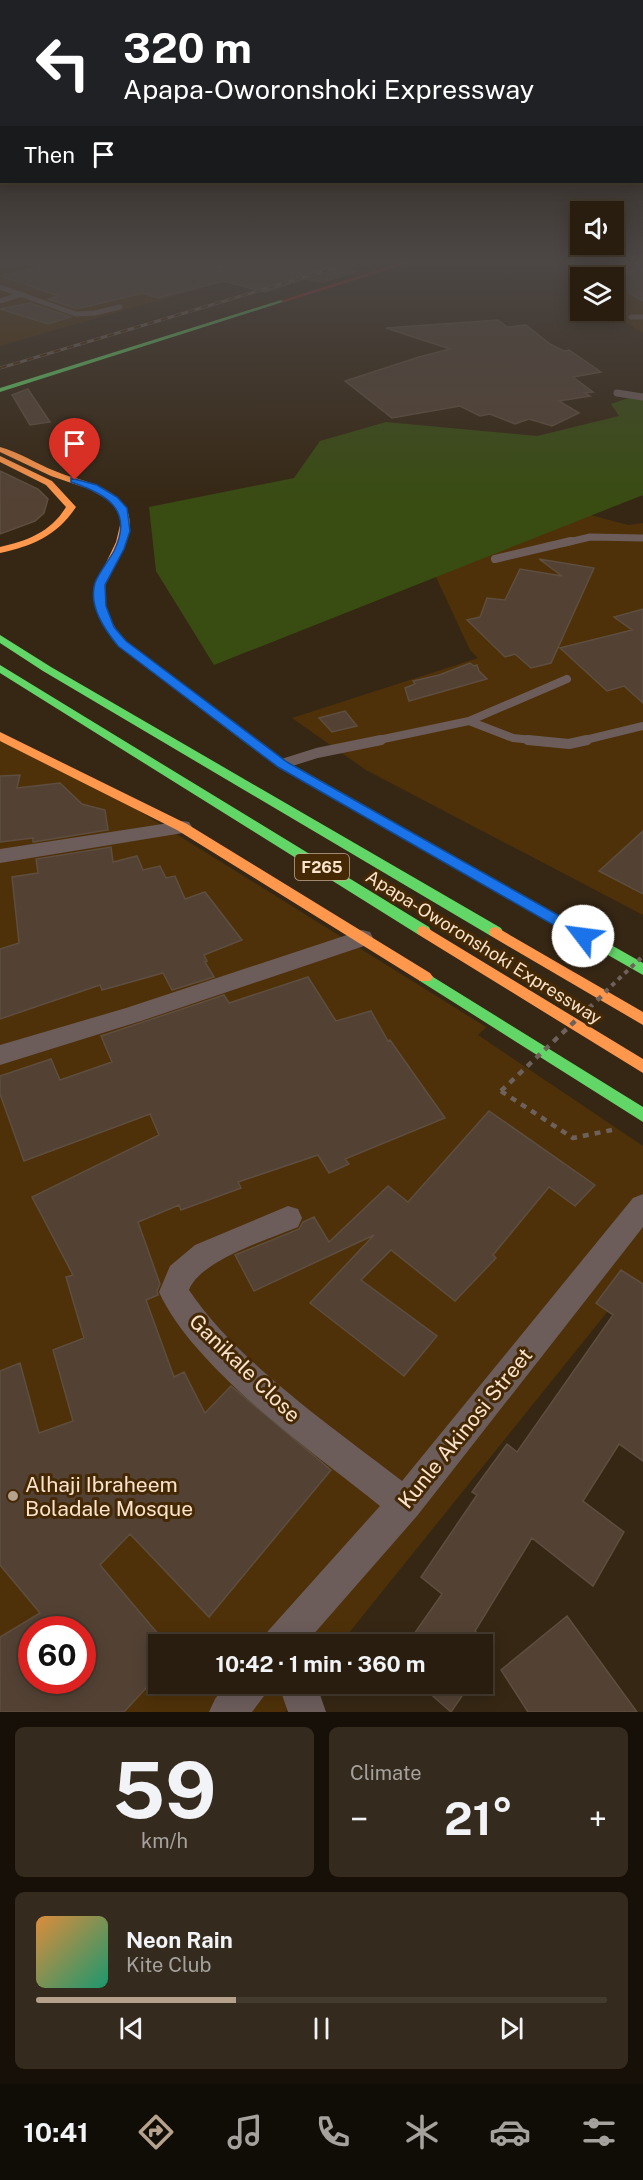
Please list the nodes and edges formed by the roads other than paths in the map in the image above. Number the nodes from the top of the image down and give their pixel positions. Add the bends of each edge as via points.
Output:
1 (127, 342) edge
2 (154, 342) edge
3 (0, 381) edge
4 (0, 390) edge
5 (616, 393) dead end
6 (643, 398) edge
7 (0, 449) edge
8 (0, 459) edge
9 (643, 538) edge
10 (0, 550) edge
11 (495, 559) dead end
12 (0, 638) edge
13 (0, 668) edge
14 (567, 679) dead end
15 (469, 721) junction
16 (643, 726) edge
17 (0, 736) edge
18 (282, 764) junction
19 (182, 827) junction
20 (0, 856) edge
21 (362, 938) junction
22 (643, 970) edge
23 (643, 1019) edge
24 (0, 1055) edge
25 (643, 1067) edge
26 (643, 1115) edge
27 (643, 1206) edge
28 (288, 1218) dead end
29 (405, 1504) junction
30 (291, 1634) edge
31 (242, 1694) edge
32 (301, 1694) edge
33 (228, 1712) edge
34 (307, 1712) edge

1 - 3 main road
2 - 4 main road
5 - 6 lane
7 - 18 main road via 114,499 122,508 126,531 100,585 100,606 109,628 131,651
8 - 10 main road via 52,484 71,507 54,531 15,548
9 - 11 lane via 590,537
12 - 23 main road, Apapa-Oworonshoki Expressway / F265
13 - 25 main road, Apapa-Oworonshoki Expressway / F265
14 - 15 lane
15 - 16 lane via 513,738 569,744
15 - 18 lane
17 - 19 main road
18 - 22 main road
19 - 20 street
19 - 21 main road
21 - 24 street
21 - 26 main road
27 - 29 street, Kunle Akinosi Street
28 - 29 street, Ganikale Close via 205,1254 180,1275 174,1292 213,1342 272,1399
29 - 30 street, Kunle Akinosi Street
31 - 33 street
32 - 34 street

